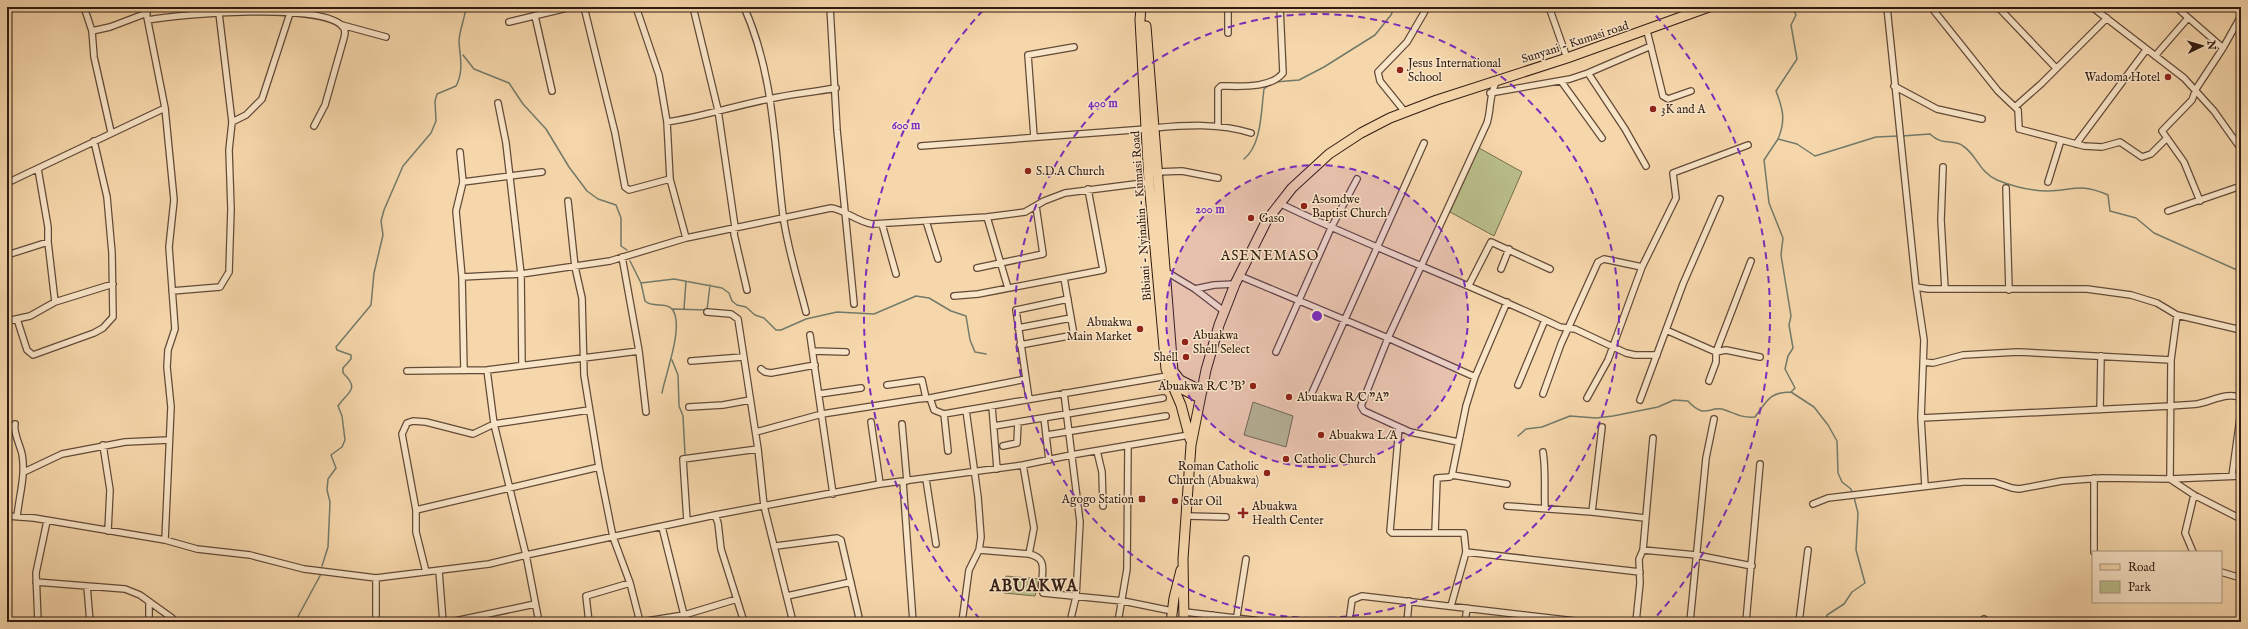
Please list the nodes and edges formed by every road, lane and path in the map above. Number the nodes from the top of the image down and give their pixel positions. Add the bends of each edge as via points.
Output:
1 (13, 7) edge
2 (84, 7) edge
3 (292, 7) edge
4 (546, 7) edge
5 (571, 7) edge
6 (584, 7) edge
7 (636, 7) edge
8 (693, 7) edge
9 (744, 7) edge
10 (830, 7) edge
11 (1228, 7) edge
12 (1280, 7) edge
13 (1549, 7) edge
14 (1710, 7) edge
15 (1887, 7) edge
16 (1931, 7) edge
17 (1998, 7) edge
18 (2092, 7) edge
19 (2176, 7) edge
20 (146, 10) edge
21 (1690, 10) edge
22 (7, 11) edge
23 (1141, 11) edge
24 (1425, 11) dead end
25 (219, 13) junction
26 (290, 13) junction
27 (548, 13) junction
28 (535, 16) junction
29 (2241, 16) edge
30 (2107, 18) junction
31 (2188, 18) junction
32 (148, 20) junction
33 (509, 22) dead end
34 (342, 25) junction
35 (1647, 30) junction
36 (92, 31) junction
37 (1228, 33) dead end
38 (386, 38) dead end
39 (1651, 46) junction
40 (1074, 47) dead end
41 (2223, 48) junction
42 (2146, 50) junction
43 (2154, 56) junction
44 (1567, 58) junction
45 (2056, 68) junction
46 (1588, 73) junction
47 (1497, 80) junction
48 (1561, 81) junction
49 (1894, 86) junction
50 (836, 88) junction
51 (2196, 89) junction
52 (552, 91) dead end
53 (1691, 91) dead end
54 (1490, 93) junction
55 (770, 98) junction
56 (498, 103) dead end
57 (164, 108) junction
58 (2015, 108) junction
59 (718, 110) junction
60 (1405, 112) junction
61 (1982, 119) dead end
62 (232, 122) junction
63 (666, 122) junction
64 (314, 126) dead end
65 (1218, 126) junction
66 (1150, 129) junction
67 (111, 132) junction
68 (1251, 134) dead end
69 (1034, 137) junction
70 (1602, 138) dead end
71 (2167, 138) junction
72 (2060, 140) junction
73 (94, 141) junction
74 (1424, 143) dead end
75 (2076, 144) junction
76 (1748, 145) dead end
77 (921, 146) dead end
78 (2241, 149) edge
79 (460, 152) dead end
80 (1646, 166) dead end
81 (1943, 167) dead end
82 (38, 168) junction
83 (542, 172) dead end
84 (1157, 172) junction
85 (510, 176) junction
86 (1218, 178) dead end
87 (1357, 178) dead end
88 (670, 179) junction
89 (463, 182) junction
90 (1153, 182) junction
91 (2048, 182) dead end
92 (7, 183) edge
93 (2241, 186) edge
94 (2006, 188) dead end
95 (1088, 189) junction
96 (1720, 199) dead end
97 (568, 201) dead end
98 (2200, 201) junction
99 (1279, 203) junction
100 (1036, 206) junction
101 (2168, 212) dead end
102 (844, 213) junction
103 (783, 217) junction
104 (987, 217) junction
105 (926, 221) junction
106 (882, 224) junction
107 (735, 227) junction
108 (1331, 228) junction
109 (686, 238) junction
110 (48, 242) junction
111 (1377, 247) junction
112 (1509, 249) junction
113 (7, 254) edge
114 (622, 256) junction
115 (938, 259) dead end
116 (1001, 262) junction
117 (1751, 262) dead end
118 (575, 267) junction
119 (1422, 267) junction
120 (1642, 267) junction
121 (977, 268) dead end
122 (1501, 269) dead end
123 (1550, 269) dead end
124 (1165, 271) junction
125 (521, 274) junction
126 (896, 274) dead end
127 (462, 277) junction
128 (1064, 278) junction
129 (1238, 280) junction
130 (113, 284) junction
131 (1469, 285) junction
132 (1916, 287) junction
133 (1008, 288) junction
134 (1195, 289) junction
135 (1945, 289) junction
136 (747, 290) dead end
137 (2009, 290) junction
138 (172, 291) junction
139 (954, 296) dead end
140 (1068, 299) junction
141 (1298, 301) junction
142 (55, 302) junction
143 (1507, 302) junction
144 (854, 304) dead end
145 (707, 312) dead end
146 (806, 312) dead end
147 (1225, 312) junction
148 (2177, 315) junction
149 (1071, 318) junction
150 (17, 319) junction
151 (1345, 320) junction
152 (1545, 320) junction
153 (7, 321) edge
154 (1018, 328) junction
155 (1568, 328) junction
156 (1666, 330) junction
157 (2241, 330) edge
158 (810, 335) dead end
159 (1388, 338) junction
160 (1020, 345) junction
161 (1614, 347) junction
162 (639, 351) junction
163 (812, 351) junction
164 (846, 352) dead end
165 (1276, 352) dead end
166 (1716, 352) junction
167 (1658, 355) junction
168 (2101, 356) junction
169 (743, 357) junction
170 (1760, 357) dead end
171 (585, 359) junction
172 (2171, 360) junction
173 (691, 361) dead end
174 (1924, 362) junction
175 (522, 365) junction
176 (815, 365) junction
177 (761, 369) dead end
178 (487, 370) junction
179 (407, 371) dead end
180 (464, 371) junction
181 (1205, 375) junction
182 (1475, 377) junction
183 (1026, 379) junction
184 (1170, 380) junction
185 (1709, 381) dead end
186 (1187, 383) junction
187 (886, 385) dead end
188 (1518, 385) dead end
189 (861, 388) dead end
190 (1064, 393) junction
191 (819, 394) junction
192 (1201, 394) junction
193 (1543, 394) dead end
194 (1311, 395) dead end
195 (928, 398) junction
196 (1163, 398) dead end
197 (1587, 398) dead end
198 (2241, 398) edge
199 (1029, 399) junction
200 (750, 400) junction
201 (1640, 400) dead end
202 (992, 406) junction
203 (2171, 406) junction
204 (689, 407) dead end
205 (589, 410) junction
206 (966, 410) junction
207 (2100, 410) junction
208 (2241, 411) edge
209 (646, 412) dead end
210 (822, 414) junction
211 (944, 414) junction
212 (1068, 414) junction
213 (1166, 416) dead end
214 (1044, 418) junction
215 (1921, 418) junction
216 (1714, 419) dead end
217 (871, 422) dead end
218 (1018, 422) junction
219 (15, 424) dead end
220 (494, 424) junction
221 (902, 424) dead end
222 (994, 426) junction
223 (1399, 427) junction
224 (1602, 427) dead end
225 (756, 432) junction
226 (1070, 432) junction
227 (1047, 435) junction
228 (1653, 438) dead end
229 (169, 440) junction
230 (1190, 440) junction
231 (1458, 442) junction
232 (103, 445) junction
233 (1128, 445) junction
234 (1003, 446) dead end
235 (758, 449) junction
236 (1097, 450) junction
237 (948, 451) dead end
238 (1543, 452) dead end
239 (1071, 455) junction
240 (1049, 460) junction
241 (1760, 464) dead end
242 (1023, 465) junction
243 (599, 467) junction
244 (997, 469) junction
245 (24, 472) junction
246 (975, 472) junction
247 (1452, 475) junction
248 (2232, 476) junction
249 (2241, 476) edge
250 (2094, 478) junction
251 (926, 479) junction
252 (2170, 479) junction
253 (905, 482) junction
254 (880, 484) junction
255 (1507, 484) dead end
256 (1925, 486) junction
257 (510, 488) junction
258 (833, 494) junction
259 (2194, 495) junction
260 (1813, 504) dead end
261 (764, 506) junction
262 (1103, 506) dead end
263 (1507, 506) dead end
264 (1545, 508) junction
265 (416, 510) junction
266 (1592, 512) junction
267 (715, 515) junction
268 (7, 516) edge
269 (1187, 516) junction
270 (17, 517) junction
271 (1226, 517) dead end
272 (1645, 518) junction
273 (2241, 519) edge
274 (47, 521) junction
275 (688, 521) junction
276 (662, 527) junction
277 (108, 531) junction
278 (1435, 533) junction
279 (614, 537) junction
280 (165, 540) junction
281 (936, 544) dead end
282 (776, 546) junction
283 (978, 550) junction
284 (1643, 550) junction
285 (1808, 550) dead end
286 (2094, 551) edge
287 (2193, 551) edge
288 (1466, 552) junction
289 (1029, 554) junction
290 (526, 555) junction
291 (1696, 555) junction
292 (1183, 559) junction
293 (1246, 559) dead end
294 (1752, 566) junction
295 (439, 571) junction
296 (426, 572) junction
297 (1640, 572) junction
298 (2222, 572) edge
299 (376, 578) junction
300 (2241, 578) edge
301 (36, 582) junction
302 (851, 582) junction
303 (630, 583) junction
304 (87, 586) junction
305 (787, 596) junction
306 (1076, 598) junction
307 (737, 599) junction
308 (1123, 601) junction
309 (1409, 601) junction
310 (149, 603) junction
311 (535, 604) junction
312 (1452, 606) junction
313 (1467, 608) junction
314 (1172, 610) junction
315 (1185, 612) junction
316 (1525, 614) junction
317 (7, 615) edge
318 (684, 615) junction
319 (1213, 615) junction
320 (172, 618) dead end
321 (1237, 620) edge
322 (10, 622) edge
323 (38, 622) edge
324 (90, 622) edge
325 (149, 622) edge
326 (376, 622) edge
327 (443, 622) edge
328 (450, 622) edge
329 (539, 622) edge
330 (589, 622) edge
331 (640, 622) edge
332 (744, 622) edge
333 (793, 622) edge
334 (860, 622) edge
335 (913, 622) edge
336 (962, 622) edge
337 (1070, 622) edge
338 (1118, 622) edge
339 (1171, 622) edge
340 (1184, 622) edge
341 (1212, 622) edge
342 (1269, 622) edge
343 (1349, 622) edge
344 (1407, 622) edge
345 (1465, 622) edge
346 (1524, 622) edge
347 (1582, 622) edge
348 (1636, 622) edge
349 (1690, 622) edge
350 (1746, 622) edge
351 (1799, 622) edge

1 - 22 street
2 - 36 street
3 - 26 street
4 - 27 street
5 - 27 street
6 - 88 street via 625,187 629,190
7 - 63 street via 655,60
8 - 59 street
9 - 55 street via 761,52
10 - 50 street
11 - 37 street
12 - 65 street via 1283,73 1280,77 1258,85 1221,86 1218,89
13 - 44 street
14 - 21 main road, Sunyani - Kumasi road
15 - 49 street
16 - 58 street via 1998,91
17 - 45 street
18 - 30 street
19 - 31 street
20 - 32 street
20 - 36 street via 110,27
21 - 35 main road, Sunyani - Kumasi road
23 - 66 main road, Bibiani - Nyinahin - Kumasi Road
24 - 60 street via 1407,42 1378,72 1380,81
25 - 26 street
25 - 32 street
25 - 62 street
26 - 34 street via 314,14
26 - 62 street via 262,99 246,115
27 - 28 street
28 - 33 street
28 - 52 street
29 - 41 street
30 - 42 street
30 - 45 street
31 - 41 street
31 - 43 street
32 - 57 street
34 - 38 street
34 - 64 street via 345,30 344,38 325,106
35 - 39 street
35 - 44 main road, Sunyani - Kumasi road
36 - 67 street via 95,64
39 - 46 street
39 - 53 street via 1664,97 1668,99
40 - 69 street via 1028,55
41 - 51 street
42 - 43 street
42 - 75 street
43 - 51 street
44 - 47 main road, Sunyani - Kumasi road
45 - 58 street
46 - 48 street
46 - 80 street
47 - 54 street
47 - 60 main road, Sunyani - Kumasi road
48 - 54 street
48 - 70 street
49 - 61 street via 1937,109
49 - 132 street
50 - 55 street
50 - 102 street
51 - 71 street via 2187,106 2163,128
51 - 78 street
54 - 119 street via 1487,123
55 - 59 street
55 - 103 street
56 - 85 street
57 - 67 street
57 - 138 street via 174,200 169,247
58 - 72 street via 2019,114 2019,129
59 - 63 street via 708,115
59 - 107 street
60 - 99 main road, Sunyani - Kumasi road via 1361,133 1329,154
62 - 138 street via 229,150 231,208 227,278 220,287
63 - 88 street
65 - 66 street via 1184,125
65 - 68 street
66 - 69 street
66 - 84 main road, Bibiani - Nyinahin - Kumasi Road
66 - 90 main road, Bibiani - Nyinahin - Kumasi Road
67 - 73 street
69 - 77 street
71 - 75 street via 2151,154 2142,157 2120,142 2102,147
71 - 98 street via 2184,162
72 - 75 street
72 - 91 street
73 - 82 street
73 - 130 street via 107,197
74 - 111 street
76 - 120 street via 1673,173 1676,198
79 - 89 street
81 - 135 street via 1941,220
82 - 92 street
82 - 110 street via 48,227
83 - 85 street
84 - 86 street via 1182,172
84 - 90 main road, Bibiani - Nyinahin - Kumasi Road
85 - 89 street
85 - 125 street
87 - 108 street
88 - 109 street
89 - 127 street via 456,211
90 - 95 street
90 - 124 main road, Bibiani - Nyinahin - Kumasi Road
90 - 184 main road, Bibiani - Nyinahin - Kumasi Road
93 - 98 street
94 - 137 street
95 - 100 street via 1065,193
95 - 128 street via 1103,268 1100,271
96 - 156 street
97 - 118 street
98 - 101 street
99 - 108 street
99 - 129 main road, Sunyani - Kumasi road via 1267,220
100 - 104 street via 1025,212
100 - 116 street via 1043,253
102 - 103 street via 831,208
102 - 106 street via 862,222
102 - 144 street
103 - 107 street
103 - 146 street
104 - 105 street
104 - 116 street
105 - 106 street
105 - 115 street
106 - 126 street
107 - 109 street
107 - 136 street via 734,234
108 - 111 street
108 - 141 street
109 - 114 street
110 - 113 street
110 - 142 street
111 - 119 street
111 - 151 street
112 - 122 street
112 - 123 street
112 - 131 street via 1491,242
114 - 118 street via 610,261
114 - 162 street
116 - 121 street
116 - 133 street
117 - 166 street
118 - 125 street
118 - 171 street via 581,292
119 - 131 street
119 - 159 street
120 - 155 street via 1600,260
120 - 161 street
124 - 134 street
124 - 186 main road, Bibiani - Nyinahin - Kumasi Road via 1173,371 1178,378
125 - 127 street
125 - 175 street
127 - 180 street
128 - 133 street
128 - 140 street
129 - 134 street
129 - 141 street
129 - 147 main road, Sunyani - Kumasi road
130 - 142 street
130 - 150 street via 113,317 103,328 73,342 31,355
131 - 143 street
132 - 135 street
132 - 174 street via 1924,340
133 - 139 street
134 - 147 street
135 - 137 street
137 - 148 street via 2107,291 2157,303
138 - 229 street via 175,329 168,350 167,366 171,407
140 - 149 street
140 - 154 street via 1017,309
141 - 151 street
141 - 165 street
142 - 150 street via 30,316
143 - 152 street
143 - 182 street
145 - 169 street via 735,316 739,324
147 - 181 main road, Sunyani - Kumasi road
148 - 157 street
148 - 172 street
149 - 154 street
149 - 160 street via 1073,335
150 - 153 street
151 - 159 street
151 - 194 street
152 - 155 street
152 - 188 street
154 - 160 street
155 - 161 street
155 - 193 street
156 - 166 street
156 - 167 street
158 - 163 street
159 - 182 street
159 - 223 street via 1361,408
160 - 183 street
161 - 167 street via 1635,355
161 - 197 street
162 - 171 street
162 - 209 street
163 - 164 street
163 - 176 street
166 - 170 street via 1726,350
166 - 185 street via 1716,362
167 - 201 street
168 - 172 street
168 - 174 street via 2018,352 1963,355
168 - 207 street
169 - 173 street
169 - 200 street
171 - 175 street
171 - 205 street via 583,370
172 - 203 street
174 - 215 street
175 - 178 street
176 - 177 street via 772,373
176 - 191 street
178 - 180 street
178 - 220 street
179 - 180 street
181 - 186 main road
181 - 192 main road, Sunyani - Kumasi road
182 - 231 street
183 - 195 street
183 - 199 street
184 - 190 street
184 - 192 main road
184 - 230 main road, Bibiani - Nyinahin - Kumasi Road via 1181,405
186 - 192 main road, Bibiani - Nyinahin - Kumasi Road
187 - 195 street via 922,380
189 - 191 street
190 - 199 street
190 - 212 street
191 - 210 street
192 - 230 main road, Sunyani - Kumasi road
195 - 210 street
195 - 211 street via 934,410
196 - 212 street
198 - 203 street via 2229,396 2197,404
199 - 202 street
200 - 204 street
200 - 225 street
202 - 206 street
202 - 222 street
203 - 207 street
203 - 252 street
205 - 220 street
205 - 243 street
206 - 211 street
206 - 246 street
207 - 215 street
208 - 248 street
210 - 225 street
210 - 258 street
211 - 237 street
212 - 214 street
212 - 226 street
213 - 226 street
214 - 218 street
214 - 227 street
215 - 256 street
216 - 291 street via 1706,458
217 - 254 street
218 - 222 street
218 - 234 street via 1017,443
219 - 245 street
220 - 257 street
220 - 265 street via 469,434 426,422 407,423 402,434
221 - 253 street
222 - 244 street
223 - 231 street via 1410,432
223 - 278 street via 1390,531
224 - 266 street
225 - 235 street
226 - 227 street
226 - 239 street
227 - 240 street
228 - 272 street
229 - 232 street
229 - 280 street
230 - 233 street
230 - 269 main road, Sunyani - Kumasi road
231 - 247 street
232 - 245 street via 62,454
232 - 277 street via 110,490
233 - 236 street
233 - 308 street via 1127,569
235 - 261 street
235 - 275 street via 682,459
236 - 239 street
236 - 262 street via 1102,472
238 - 264 street via 1546,470
239 - 240 street
239 - 306 street via 1080,522
240 - 242 street
241 - 294 street
242 - 244 street
242 - 289 street via 1034,528
243 - 257 street
243 - 279 street
244 - 246 street
245 - 270 street
246 - 251 street
246 - 283 street via 981,537
247 - 255 street
247 - 278 street via 1437,478
248 - 249 street
248 - 252 street
250 - 252 street
250 - 256 street via 2019,489 1994,482
250 - 286 street
251 - 253 street
251 - 281 street
252 - 259 street
253 - 254 street
253 - 335 street
254 - 258 street
256 - 260 street via 1828,498
257 - 265 street
257 - 290 street
258 - 261 street
259 - 273 street
259 - 287 street via 2185,533
261 - 267 street
261 - 282 street
263 - 264 street
264 - 266 street
265 - 296 street via 416,532
266 - 272 street
267 - 275 street
267 - 307 street via 721,549
268 - 270 street
269 - 271 street
269 - 292 main road, Sunyani - Kumasi road
270 - 274 street
272 - 284 street
274 - 277 street
274 - 301 street via 38,557
275 - 276 street
276 - 279 street
276 - 318 street
277 - 280 street
278 - 288 street via 1464,533
279 - 290 street
279 - 303 street
280 - 299 street via 197,549 250,555 304,569
282 - 302 street via 839,538
282 - 305 street
283 - 289 street
283 - 336 street via 969,570
284 - 291 street
284 - 297 street via 1639,559
285 - 351 street
288 - 297 street
288 - 312 street
289 - 306 street via 1038,556 1042,561 1043,593
290 - 295 street via 489,564
290 - 311 street
291 - 294 street
291 - 349 street
292 - 314 main road
292 - 315 main road
293 - 321 street
294 - 350 street
295 - 296 street
295 - 327 street
296 - 299 street
297 - 348 street
298 - 300 street
299 - 326 street
301 - 304 street
301 - 323 street
302 - 305 street
302 - 334 street
303 - 330 street via 586,596
303 - 331 street
304 - 310 street via 125,589 140,595
304 - 324 street
305 - 333 street
306 - 308 street
306 - 337 street
307 - 318 street
307 - 332 street
308 - 314 street
308 - 338 street
309 - 312 street
309 - 343 street via 1356,596 1350,605
309 - 344 street
310 - 320 street via 162,609
310 - 325 street
311 - 328 street
311 - 329 street
312 - 313 street
313 - 316 street
313 - 345 street
314 - 339 main road
315 - 319 street
315 - 340 main road
316 - 346 street
316 - 347 street
317 - 322 street
318 - 331 street
319 - 321 street
319 - 341 street
321 - 342 street

